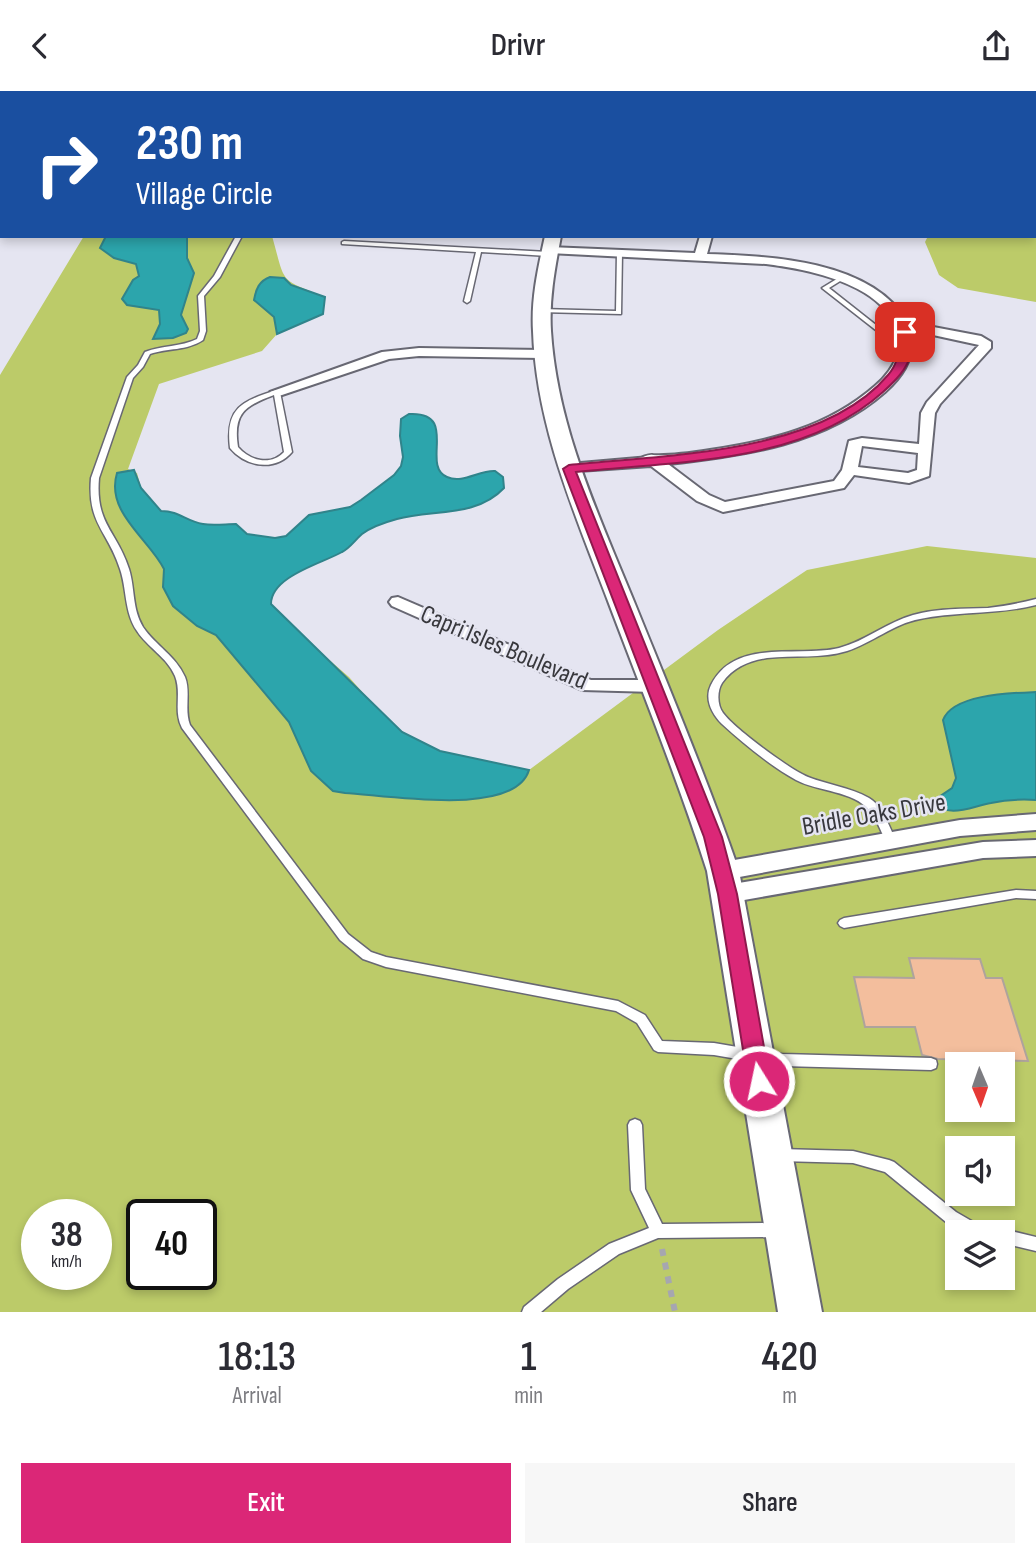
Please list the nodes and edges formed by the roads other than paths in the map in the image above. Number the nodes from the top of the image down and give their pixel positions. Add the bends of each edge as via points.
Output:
1 (239, 238) edge
2 (705, 238) edge
3 (344, 243) dead end
4 (550, 247) edge
5 (479, 250) junction
6 (619, 253) junction
7 (700, 257) junction
8 (842, 278) junction
9 (467, 301) dead end
10 (541, 311) junction
11 (904, 331) junction
12 (543, 354) junction
13 (277, 392) junction
14 (826, 424) junction
15 (857, 444) junction
16 (926, 449) junction
17 (651, 459) junction
18 (569, 469) junction
19 (850, 470) junction
20 (398, 602) dead end
21 (1036, 602) edge
22 (654, 686) junction
23 (1036, 823) edge
24 (887, 832) dead end
25 (1036, 848) edge
26 (725, 883) junction
27 (1036, 894) edge
28 (844, 923) dead end
29 (755, 1056) junction
30 (931, 1064) dead end
31 (635, 1125) dead end
32 (772, 1155) junction
33 (956, 1220) edge
34 (785, 1230) junction
35 (658, 1231) junction
36 (1015, 1239) edge
37 (1036, 1244) edge
38 (529, 1312) edge
39 (800, 1312) edge

1 - 29 lane via 201,296 204,331 200,340 147,353 130,377 93,492 97,518 122,563 135,621 173,664 182,682 180,706 185,726 344,937 367,956 618,1006 641,1019 658,1046
2 - 7 street
3 - 5 lane
4 - 5 lane
4 - 6 street
4 - 10 street
5 - 9 lane
6 - 7 street
6 - 10 lane via 619,313
7 - 8 street via 782,263
8 - 11 street via 884,302
8 - 11 lane via 824,288 879,330
10 - 12 street
11 - 14 street via 905,354 894,376 859,407
11 - 16 street via 981,340 986,345 934,402 928,413
12 - 13 street via 387,355
12 - 18 street via 550,403
13 - 13 lane via 248,402 235,415 234,448 248,460 274,462 288,452
14 - 15 street
14 - 17 street via 743,449
15 - 16 street
15 - 19 street
16 - 19 street via 924,473 909,478
17 - 18 street
17 - 19 street via 703,498 723,507 839,485
18 - 22 street
20 - 22 street, Capri Isles Boulevard via 589,687
21 - 24 lane via 919,616 837,652 743,661 718,680 713,698 718,714 794,775 868,802
22 - 26 street via 705,817
23 - 26 street, Bridle Oaks Drive via 946,830
25 - 26 street, Bridle Oaks Drive via 983,850
26 - 29 street
27 - 28 lane
29 - 30 lane via 782,1061
29 - 32 street
31 - 35 lane via 638,1190
32 - 33 lane via 853,1157 889,1167
32 - 34 street
34 - 35 lane
34 - 39 street
35 - 38 lane via 614,1249
36 - 37 lane

